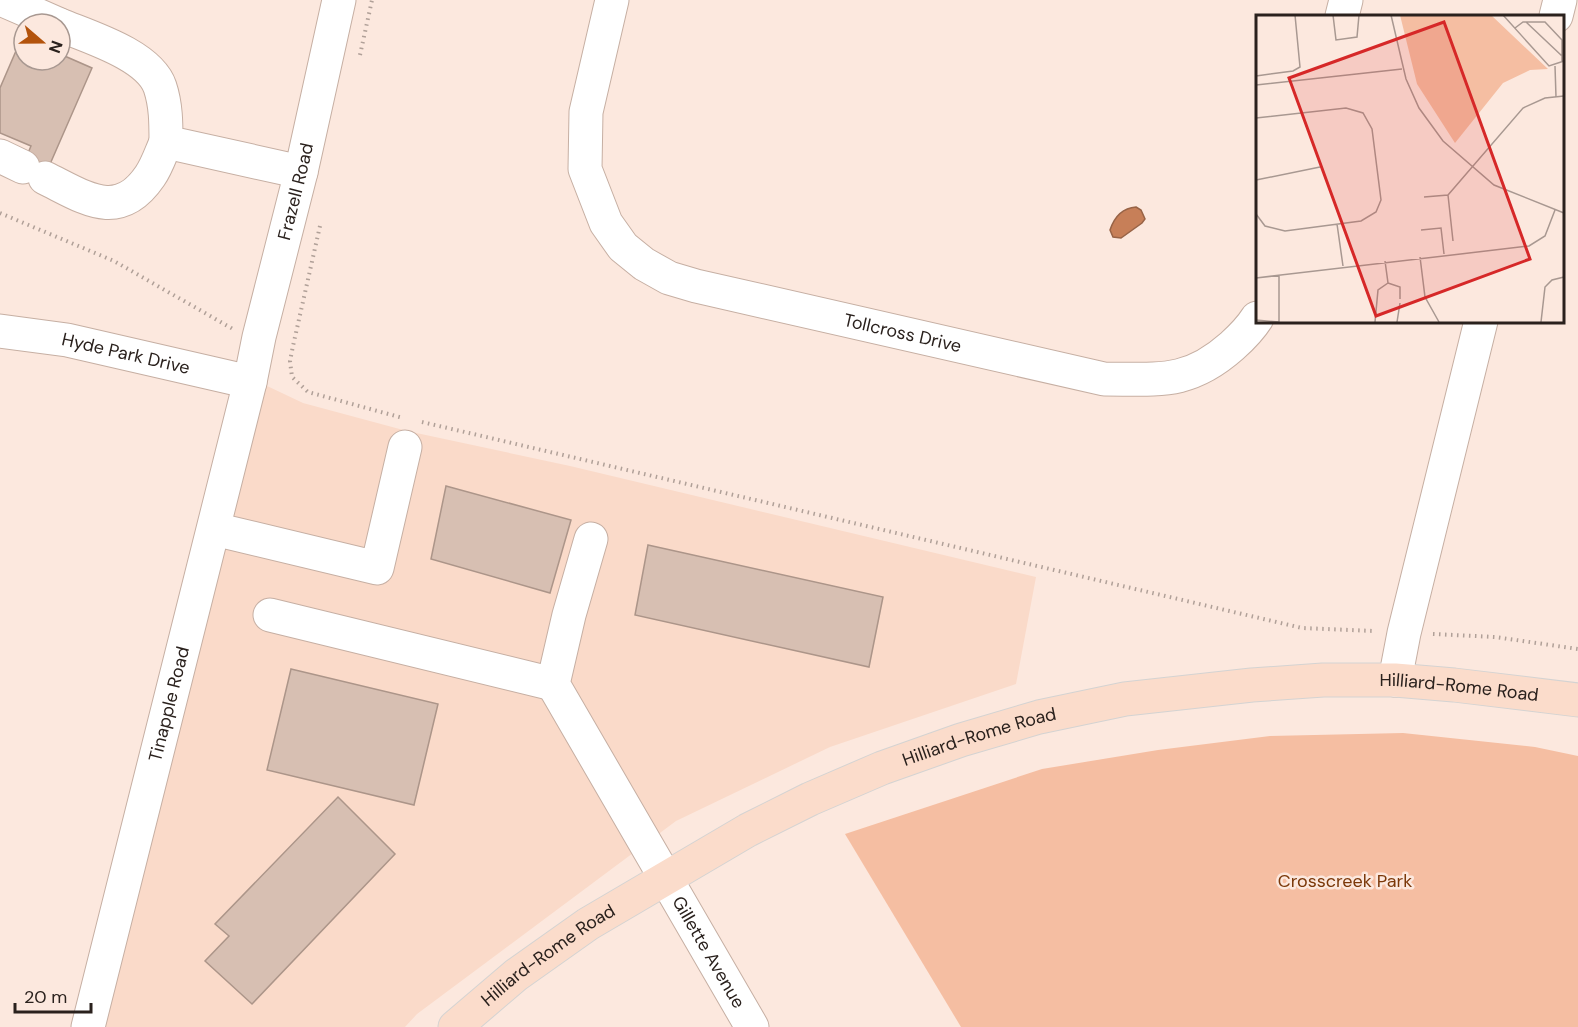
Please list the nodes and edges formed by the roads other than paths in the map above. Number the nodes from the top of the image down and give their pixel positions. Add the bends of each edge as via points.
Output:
1 (3, 0) edge
2 (339, 0) edge
3 (612, 0) edge
4 (1346, 0) edge
5 (1560, 0) edge
6 (31, 12) edge
7 (1342, 15) edge
8 (1556, 15) edge
9 (72, 30) edge
10 (166, 142) junction
11 (22, 167) edge
12 (301, 172) junction
13 (1256, 320) edge
14 (1481, 322) edge
15 (0, 331) edge
16 (250, 382) junction
17 (412, 430) road end
18 (214, 529) junction
19 (591, 539) dead end
20 (270, 615) dead end
21 (1395, 680) junction
22 (553, 684) junction
23 (1578, 700) edge
24 (664, 878) junction
25 (88, 1027) edge
26 (455, 1027) edge
27 (752, 1027) edge

1 - 6 street
2 - 12 street, Frazell Road
3 - 13 street, Tollcross Drive via 585,112 585,169 606,223 623,248 669,278 1104,379 1162,380 1193,373 1217,359
4 - 7 street
5 - 8 street
9 - 10 street via 144,64 159,85
10 - 11 street via 151,176 132,195 114,204 89,200
10 - 12 street
12 - 16 street, Frazell Road
14 - 21 street
15 - 16 street, Hyde Park Drive via 67,340
16 - 18 street, Tinapple Road
17 - 18 street via 377,568
18 - 25 street, Tinapple Road
19 - 22 street
20 - 22 street
21 - 23 main road, Hilliard-Rome Road
21 - 24 main road, Hilliard-Rome Road via 1323,680 1212,688 1125,699 1039,717 951,743 820,794
22 - 24 street, Gillette Avenue
24 - 26 main road, Hilliard-Rome Road via 534,962
24 - 27 street, Gillette Avenue

